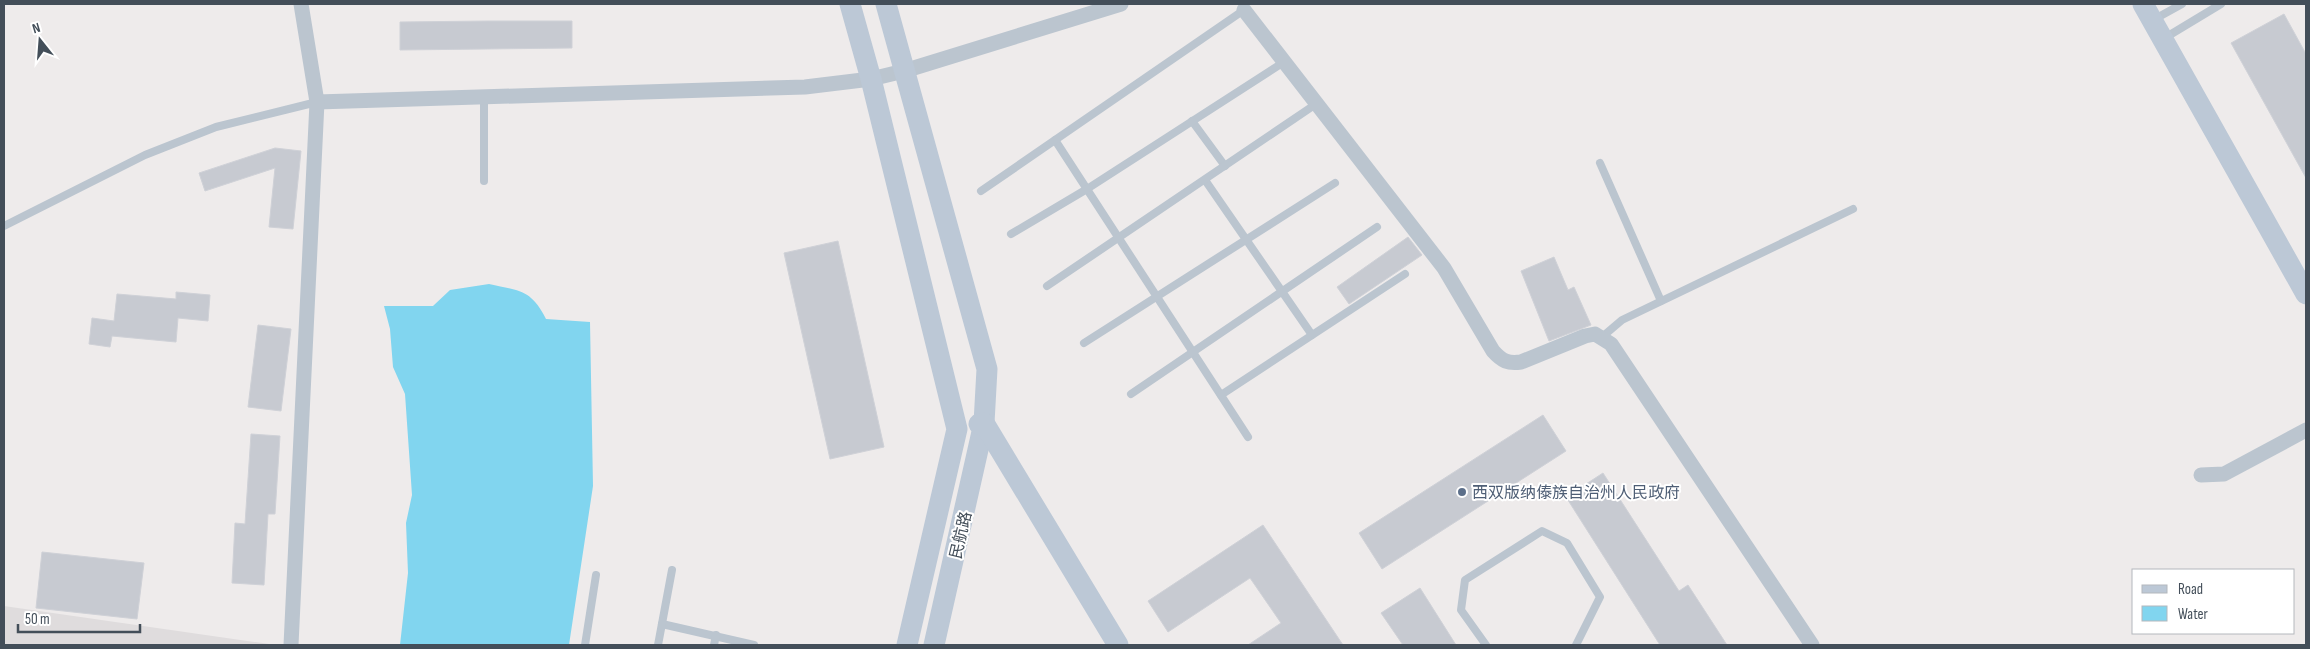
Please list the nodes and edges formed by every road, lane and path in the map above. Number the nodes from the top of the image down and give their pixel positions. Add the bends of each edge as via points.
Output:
1 (301, 4) edge
2 (309, 4) edge
3 (850, 4) edge
4 (886, 4) edge
5 (1120, 4) edge
6 (2182, 4) edge
7 (2221, 4) edge
8 (1244, 10) joint
9 (2147, 12) edge
10 (304, 24) junction
11 (2163, 39) junction
12 (1284, 62) junction
13 (904, 71) junction
14 (871, 79) junction
15 (484, 96) junction
16 (317, 102) junction
17 (1316, 104) junction
18 (1192, 121) junction
19 (1055, 140) junction
20 (1600, 163) dead end
21 (1225, 166) junction
22 (1205, 180) junction
23 (484, 181) dead end
24 (1335, 183) dead end
25 (1087, 189) junction
26 (981, 191) dead end
27 (1853, 209) dead end
28 (4, 226) edge
29 (1377, 227) dead end
30 (1011, 234) dead end
31 (1119, 238) junction
32 (1245, 240) junction
33 (1405, 274) dead end
34 (1047, 286) dead end
35 (1282, 292) junction
36 (2306, 294) edge
37 (1157, 296) junction
38 (1661, 301) junction
39 (1312, 335) junction
40 (1602, 337) junction
41 (1084, 343) dead end
42 (1193, 352) junction
43 (1131, 394) dead end
44 (1221, 395) junction
45 (984, 423) junction
46 (957, 429) junction
47 (2306, 430) edge
48 (1248, 437) dead end
49 (2201, 475) dead end
50 (672, 570) dead end
51 (596, 575) dead end
52 (662, 624) junction
53 (716, 635) junction
54 (291, 645) edge
55 (585, 645) edge
56 (658, 645) edge
57 (714, 645) edge
58 (754, 645) edge
59 (907, 645) edge
60 (934, 645) edge
61 (1118, 645) edge
62 (1486, 645) edge
63 (1576, 645) edge
64 (1812, 645) edge

1 - 10 street
2 - 10 street
3 - 14 main road
4 - 13 main road, 民航路
5 - 13 street
6 - 9 lane
7 - 11 lane
8 - 12 street
8 - 19 lane
9 - 11 main road
10 - 16 street
11 - 36 main road
12 - 17 street
12 - 18 lane
13 - 14 street
13 - 45 main road, 民航路 via 987,369
14 - 15 street via 805,87
14 - 46 main road
15 - 16 street
15 - 23 lane
16 - 28 lane via 216,126 145,155
16 - 54 street
17 - 21 lane
17 - 40 street via 1444,268 1500,359 1510,364 1521,362 1585,336 1595,334
18 - 21 lane
18 - 25 lane
19 - 25 lane
19 - 26 lane
20 - 38 lane
21 - 22 lane
22 - 31 lane
22 - 32 lane
24 - 32 lane
25 - 30 lane
25 - 31 lane
27 - 38 lane
29 - 35 lane
31 - 34 lane
31 - 37 lane
32 - 35 lane
32 - 37 lane
33 - 39 lane
35 - 39 lane
35 - 42 lane
37 - 41 lane
37 - 42 lane
38 - 40 lane via 1622,320
39 - 44 lane
40 - 64 street via 1611,344
42 - 43 lane
42 - 44 lane
44 - 48 lane
45 - 46 main road
45 - 60 main road, 民航路
45 - 61 main road
46 - 59 main road, 民航路
47 - 49 street via 2224,474
50 - 52 lane
51 - 55 lane
52 - 53 lane
52 - 56 lane
53 - 57 lane
53 - 58 lane
62 - 63 lane via 1461,610 1465,580 1542,531 1567,543 1600,596

